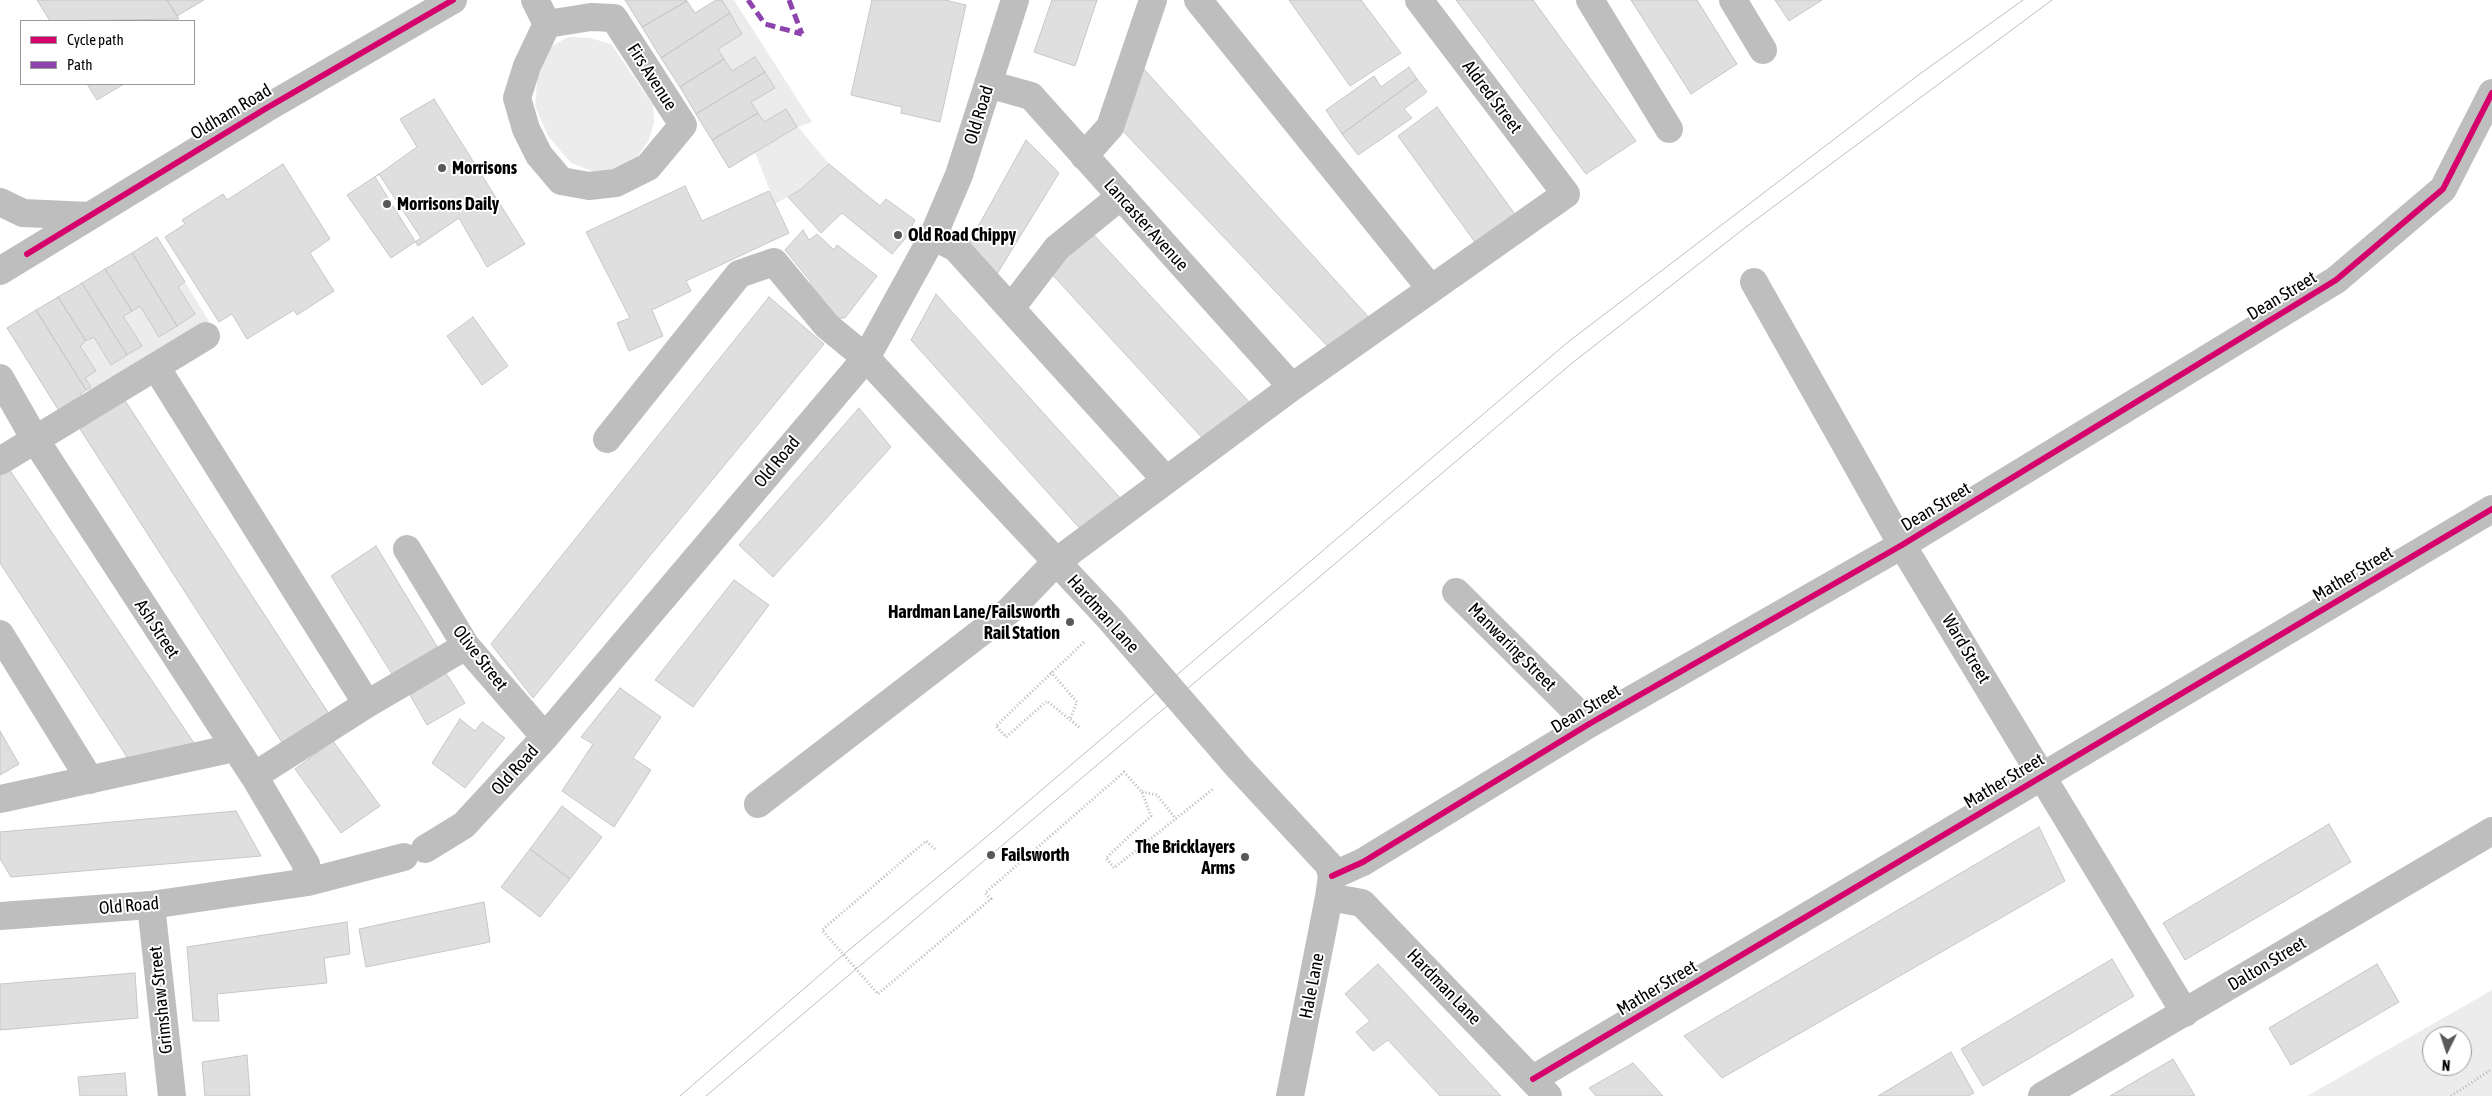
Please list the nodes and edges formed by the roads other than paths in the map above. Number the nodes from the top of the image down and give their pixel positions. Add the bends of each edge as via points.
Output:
1 (453, 0) edge
2 (535, 0) edge
3 (1015, 0) edge
4 (1153, 0) edge
5 (1198, 0) edge
6 (1419, 0) edge
7 (1590, 0) edge
8 (1733, 0) edge
9 (547, 24) junction
10 (1763, 50) dead end
11 (988, 84) junction
12 (2492, 93) edge
13 (1669, 129) dead end
14 (1084, 156) junction
15 (1120, 196) junction
16 (0, 202) edge
17 (90, 216) junction
18 (933, 236) junction
19 (0, 271) edge
20 (1754, 282) dead end
21 (1431, 289) junction
22 (1011, 308) junction
23 (206, 336) dead end
24 (866, 358) junction
25 (156, 367) junction
26 (0, 378) edge
27 (1292, 387) junction
28 (607, 439) dead end
29 (36, 441) junction
30 (0, 461) edge
31 (1166, 480) junction
32 (2492, 509) edge
33 (1902, 545) junction
34 (407, 549) dead end
35 (1056, 562) junction
36 (1456, 592) dead end
37 (0, 634) edge
38 (466, 646) junction
39 (366, 704) junction
40 (1589, 724) junction
41 (545, 737) junction
42 (234, 748) junction
43 (2042, 775) junction
44 (254, 776) junction
45 (90, 780) junction
46 (0, 799) edge
47 (758, 804) dead end
48 (2492, 831) edge
49 (308, 882) junction
50 (1331, 887) junction
51 (151, 905) junction
52 (0, 916) edge
53 (2185, 1013) junction
54 (1541, 1088) edge
55 (172, 1096) edge
56 (1290, 1096) edge
57 (2042, 1096) edge

1 - 17 main road, Oldham Road
2 - 9 main road
3 - 11 main road, Old Road
4 - 14 main road via 1110,127
5 - 21 main road
6 - 21 main road, Aldred Street via 1566,194
7 - 13 main road
8 - 10 main road
9 - 9 main road, Firs Avenue via 592,17 614,18 682,124 648,167 616,183 589,186 560,181 540,155 526,129 517,98 527,66
11 - 14 main road, Lancaster Avenue via 1031,96
11 - 18 main road, Old Road via 959,175
12 - 33 main road, Dean Street via 2443,189 2336,280
14 - 15 main road, Lancaster Avenue
15 - 22 main road via 1057,248
15 - 27 main road, Lancaster Avenue
16 - 17 main road via 23,213
17 - 19 main road, Oldham Road
18 - 22 main road via 956,248
18 - 24 main road, Old Road
20 - 33 main road, Ward Street
21 - 27 main road
22 - 31 main road
23 - 25 main road
24 - 28 main road, Hardman Lane via 827,326 774,262 739,274
24 - 35 main road, Hardman Lane
24 - 41 main road, Old Road
25 - 29 main road
25 - 39 main road
26 - 29 main road, Ash Street
27 - 31 main road
29 - 30 main road
29 - 42 main road, Ash Street
31 - 35 main road
32 - 43 main road, Mather Street
33 - 40 main road, Dean Street
33 - 43 main road, Ward Street
34 - 38 main road, Olive Street
35 - 47 main road via 1010,610
35 - 50 main road, Hardman Lane via 1329,865
36 - 40 main road, Manwaring Street
37 - 45 main road
38 - 39 main road
38 - 41 main road, Olive Street
39 - 44 main road
40 - 50 main road, Dean Street via 1362,862
41 - 49 main road, Old Road via 464,825 414,853
42 - 44 main road, Ash Street
42 - 45 main road
43 - 53 main road, Ward Street
43 - 54 main road, Mather Street
44 - 49 main road, Ash Street via 306,864
45 - 46 main road
48 - 53 main road, Dalton Street
49 - 51 main road, Old Road
50 - 54 main road, Hardman Lane via 1362,903
50 - 56 main road, Hale Lane
51 - 52 main road, Old Road
51 - 55 main road, Grimshaw Street
53 - 57 main road, Dalton Street

